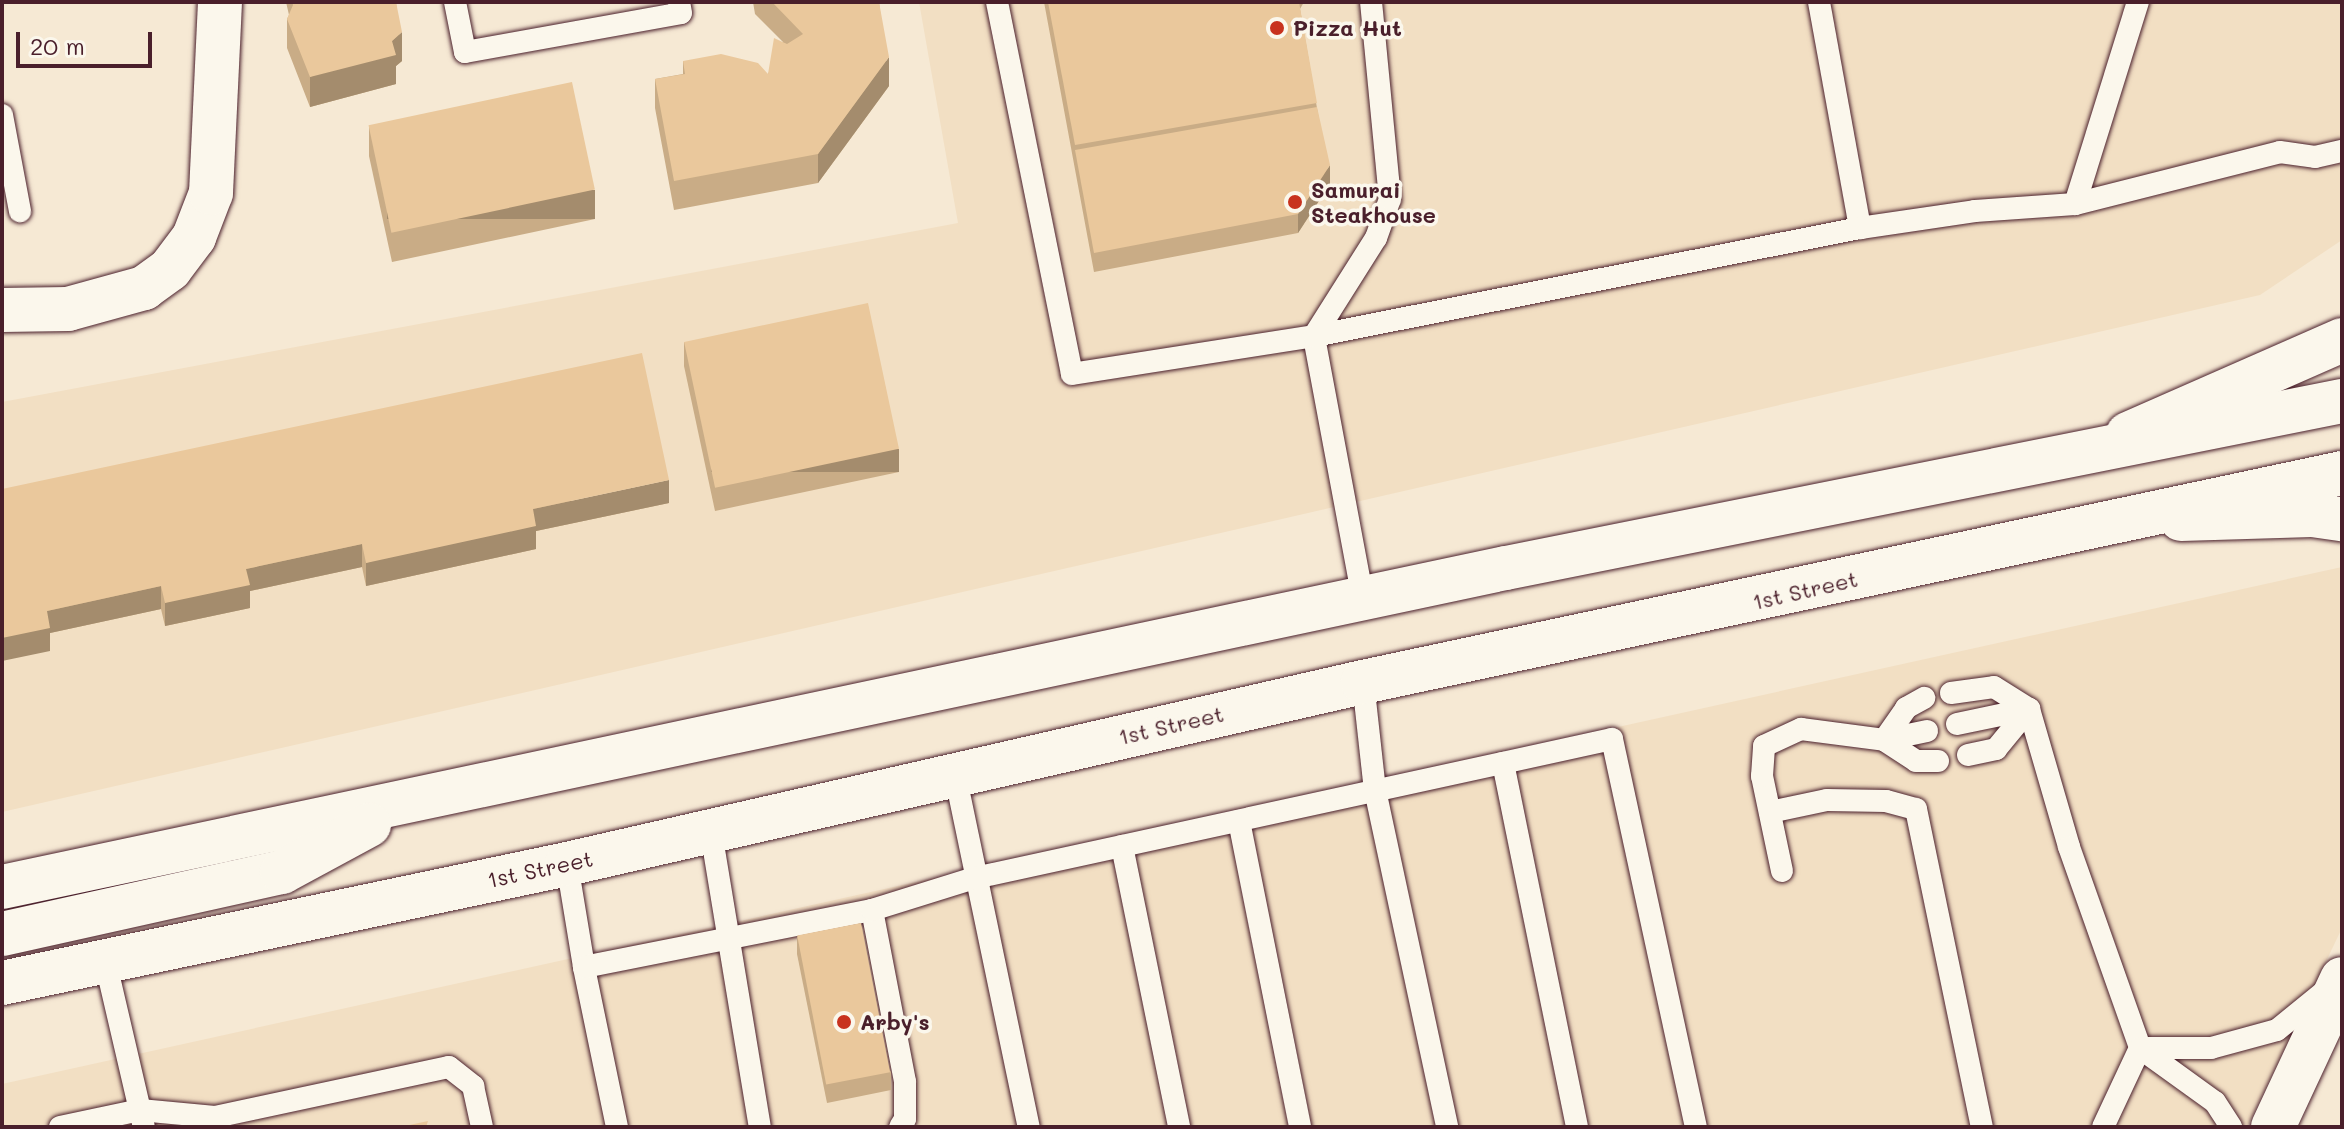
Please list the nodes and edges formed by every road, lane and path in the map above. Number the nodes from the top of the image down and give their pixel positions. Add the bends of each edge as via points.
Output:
1 (220, 2) edge
2 (455, 2) edge
3 (679, 2) edge
4 (997, 2) edge
5 (1371, 2) edge
6 (1819, 2) edge
7 (2138, 2) edge
8 (2, 115) edge
9 (2342, 151) edge
10 (2075, 204) junction
11 (20, 211) dead end
12 (1860, 228) junction
13 (2, 310) edge
14 (1314, 336) junction
15 (2342, 340) edge
16 (2342, 401) edge
17 (2072, 459) junction
18 (2342, 473) edge
19 (2342, 519) edge
20 (2107, 522) junction
21 (1363, 599) junction
22 (1363, 682) junction
23 (1951, 693) dead end
24 (1924, 698) dead end
25 (2029, 709) junction
26 (1957, 724) dead end
27 (1927, 731) dead end
28 (1884, 740) junction
29 (1968, 755) dead end
30 (1938, 761) dead end
31 (1503, 763) junction
32 (955, 774) junction
33 (1375, 790) junction
34 (414, 801) junction
35 (1770, 812) junction
36 (1239, 821) junction
37 (711, 832) junction
38 (1122, 846) junction
39 (567, 864) junction
40 (1782, 871) dead end
41 (975, 878) junction
42 (2, 887) edge
43 (872, 910) junction
44 (2, 934) edge
45 (729, 937) junction
46 (105, 960) junction
47 (584, 967) junction
48 (2342, 977) edge
49 (2, 983) edge
50 (2140, 1048) junction
51 (142, 1119) edge
52 (60, 1127) edge
53 (482, 1127) edge
54 (617, 1127) edge
55 (760, 1127) edge
56 (900, 1127) edge
57 (1029, 1127) edge
58 (1179, 1127) edge
59 (1300, 1127) edge
60 (1447, 1127) edge
61 (1577, 1127) edge
62 (1696, 1127) edge
63 (1982, 1127) edge
64 (2103, 1127) edge
65 (2231, 1127) edge
66 (2273, 1127) edge

1 - 13 main road via 212,178 194,237 170,269 144,288 68,309
2 - 3 lane via 465,52 681,13
4 - 14 lane via 1072,374
5 - 14 lane via 1390,199 1376,238
6 - 12 lane
7 - 10 lane
8 - 11 lane
9 - 10 lane via 2315,157 2280,152
10 - 12 lane via 1975,211
12 - 14 lane
14 - 21 lane
15 - 17 main road
16 - 17 main road
17 - 21 main road
18 - 20 main road, 1st Street
19 - 20 main road via 2312,515
20 - 22 main road, 1st Street
21 - 34 main road
22 - 32 main road, 1st Street
22 - 33 lane
23 - 25 lane via 1994,687
24 - 28 lane via 1906,708
25 - 26 lane
25 - 29 lane via 1996,749
25 - 50 lane via 2069,847
27 - 28 lane
28 - 30 lane via 1916,761
28 - 35 lane via 1801,729 1764,746 1762,776
31 - 33 lane
31 - 61 lane
31 - 62 lane via 1612,739
32 - 37 main road, 1st Street
32 - 41 lane
33 - 36 lane
33 - 60 lane
34 - 42 main road
34 - 44 main road via 282,872
35 - 40 lane
35 - 63 lane via 1827,800 1886,801 1916,809
36 - 38 lane
36 - 59 lane
37 - 39 main road, 1st Street
37 - 45 lane
38 - 41 lane
38 - 58 lane
39 - 46 main road, 1st Street
39 - 47 lane
41 - 43 lane
41 - 57 lane
43 - 45 lane
43 - 56 lane via 905,1082 905,1119
45 - 47 lane
45 - 55 lane
46 - 49 main road, 1st Street
46 - 51 lane
47 - 54 lane
48 - 50 lane via 2277,1030 2211,1048
48 - 66 main road
50 - 64 lane
50 - 65 lane via 2215,1102
51 - 52 lane
51 - 53 lane via 215,1117 449,1067 473,1086

